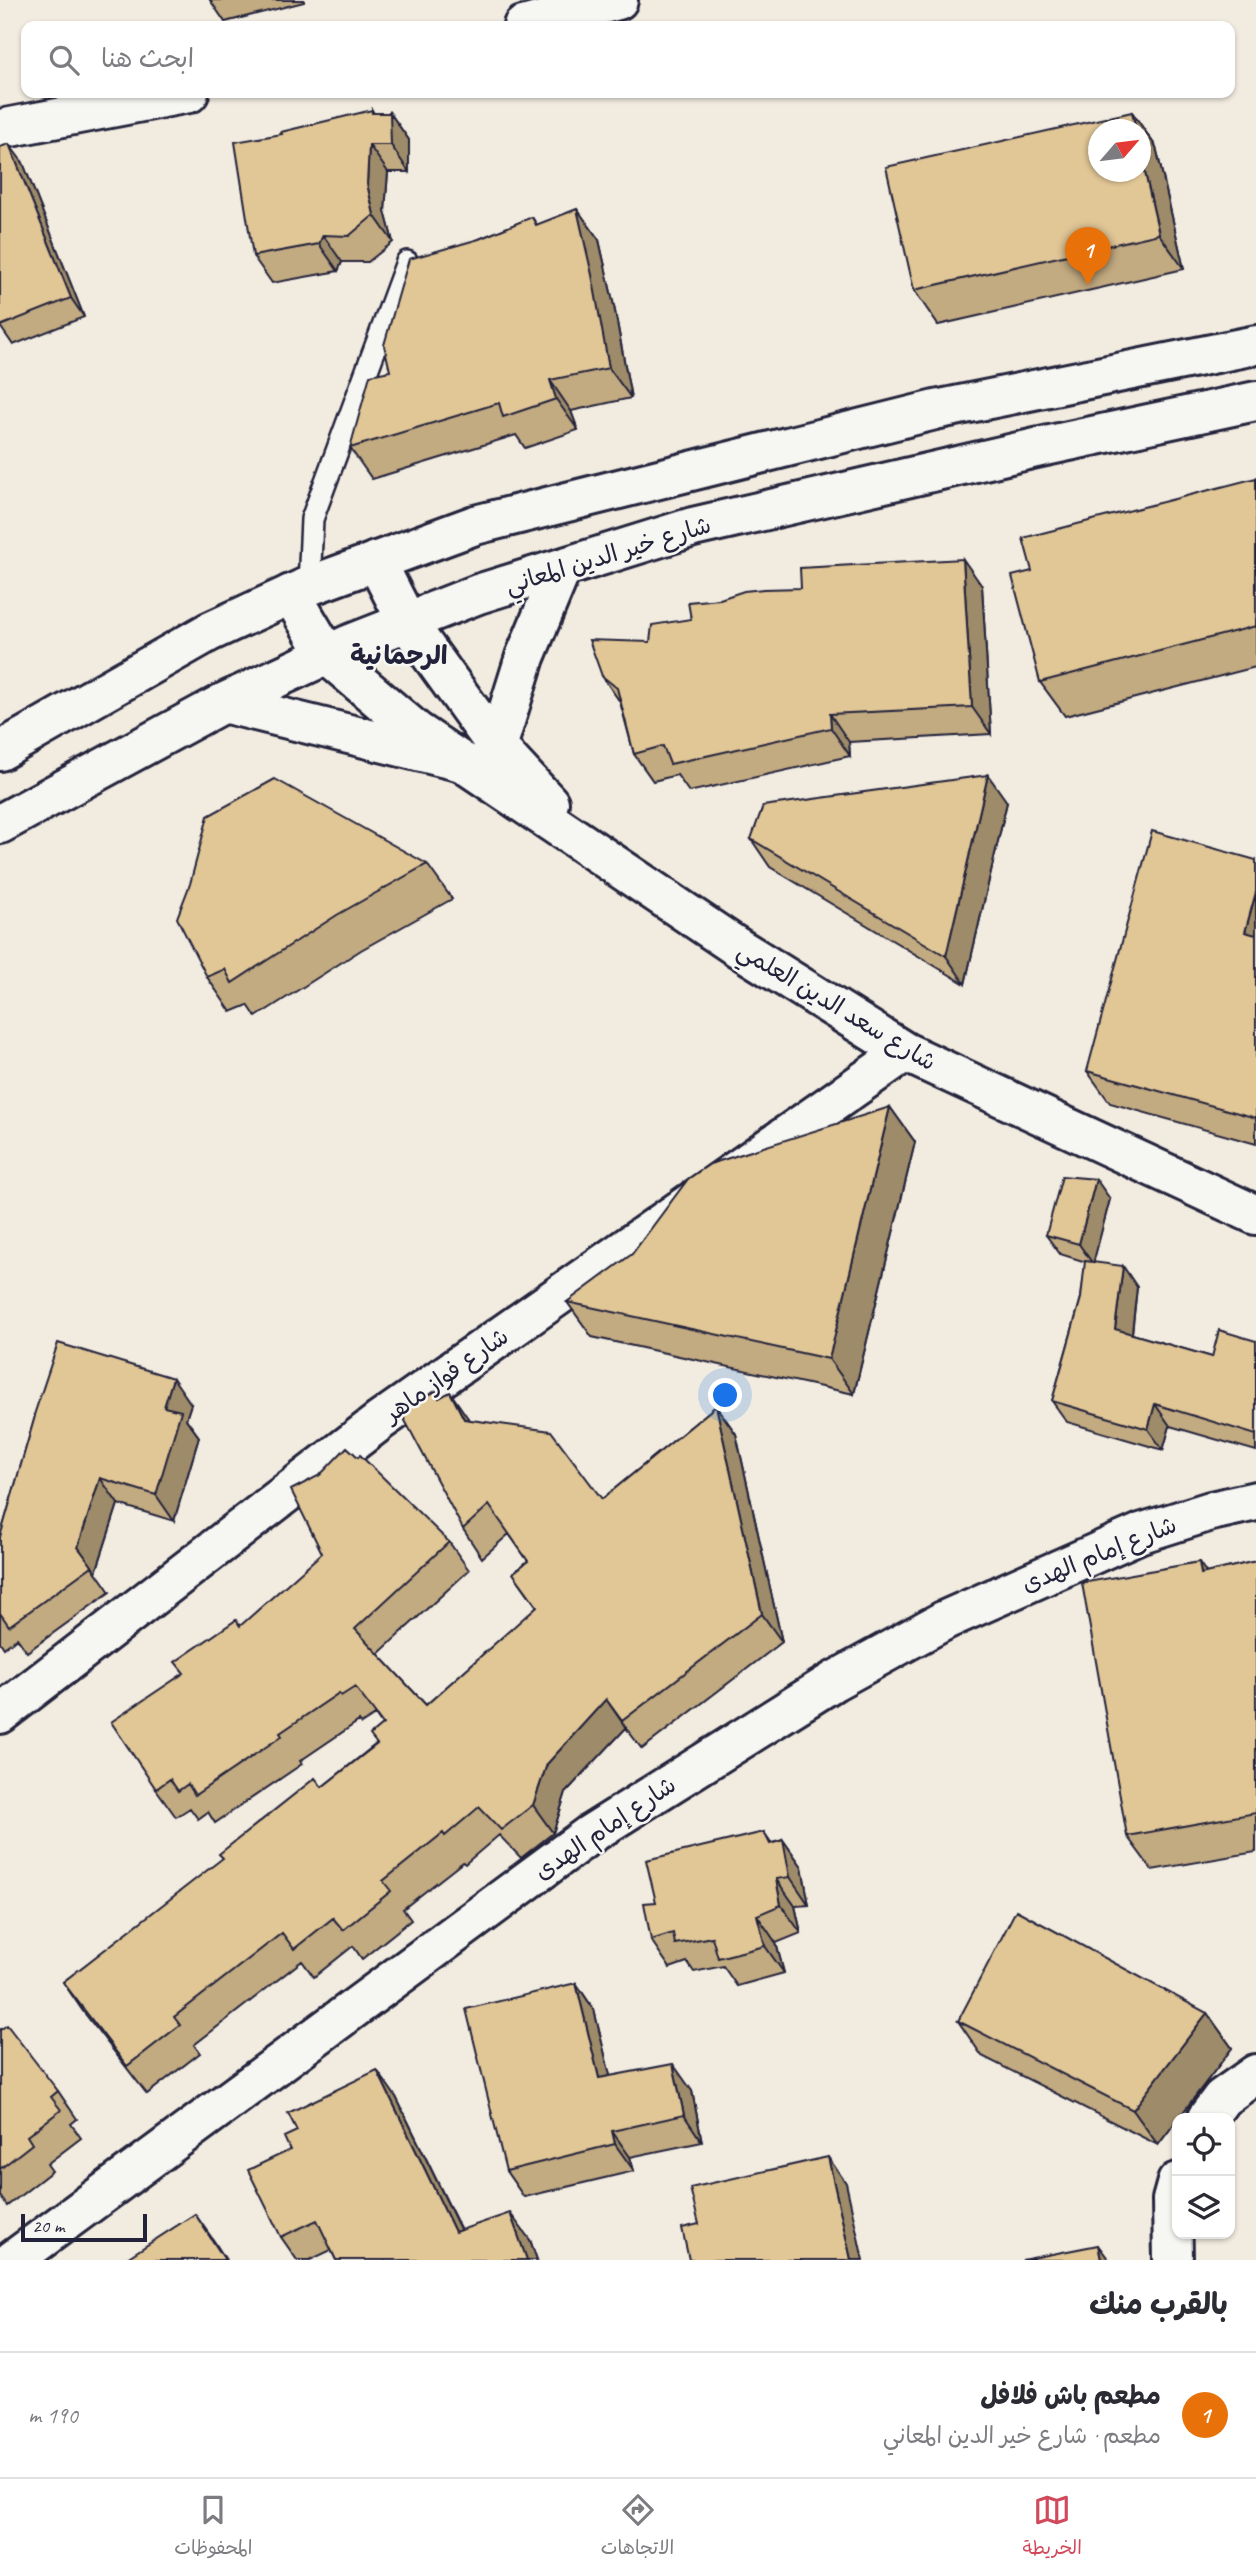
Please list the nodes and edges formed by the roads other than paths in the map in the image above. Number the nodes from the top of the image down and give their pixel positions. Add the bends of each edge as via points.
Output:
1 (618, 0) edge
2 (541, 21) edge
3 (164, 98) edge
4 (0, 129) edge
5 (407, 262) edge
6 (1256, 345) edge
7 (1256, 401) edge
8 (376, 561) junction
9 (562, 568) junction
10 (300, 590) junction
11 (407, 622) junction
12 (327, 656) junction
13 (223, 703) junction
14 (497, 747) junction
15 (0, 751) edge
16 (462, 762) junction
17 (0, 824) edge
18 (586, 843) junction
19 (905, 1052) junction
20 (1256, 1215) edge
21 (1256, 1501) edge
22 (0, 1714) edge
23 (1256, 2074) edge
24 (1211, 2113) edge
25 (1173, 2239) edge
26 (13, 2260) edge
27 (1173, 2260) edge

1 - 2 street
3 - 4 street
5 - 10 lane via 312,519
6 - 8 street via 935,410 475,525
7 - 9 street, شارع خير الدين المعاني via 693,527
8 - 10 street
8 - 11 street
9 - 11 street, شارع خير الدين المعاني
9 - 14 street via 524,657
10 - 12 street
10 - 15 street via 209,632
11 - 12 street, شارع خير الدين المعاني
11 - 14 street
12 - 13 street, شارع خير الدين المعاني
12 - 16 street via 416,731
13 - 16 street
13 - 17 street, شارع خير الدين المعاني
14 - 18 street
16 - 18 street
18 - 19 street, شارع سعد الدين العلمي via 734,945
19 - 20 street, شارع سعد الدين العلمي
19 - 22 street, شارع فواز ماهر via 380,1421
21 - 26 street, شارع إمام الهدى via 1141,1533 945,1620 834,1681 589,1835
23 - 24 street via 1222,2098
25 - 27 street

